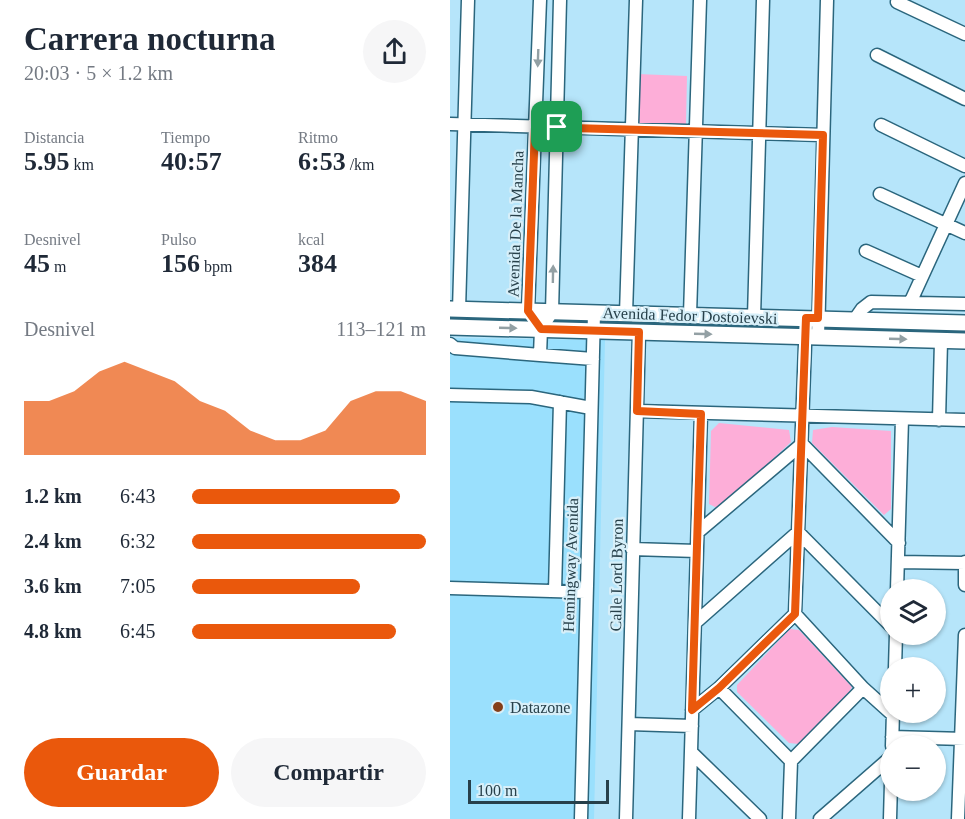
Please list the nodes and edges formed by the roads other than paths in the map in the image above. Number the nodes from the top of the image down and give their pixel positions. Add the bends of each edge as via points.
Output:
1 (468, 0) edge
2 (540, 0) edge
3 (560, 0) edge
4 (636, 0) edge
5 (700, 0) edge
6 (763, 0) edge
7 (827, 0) edge
8 (897, 2) dead end
9 (965, 34) edge
10 (877, 55) dead end
11 (965, 99) edge
12 (450, 124) edge
13 (464, 124) junction
14 (881, 125) dead end
15 (535, 127) junction
16 (557, 127) junction
17 (632, 130) junction
18 (696, 131) junction
19 (759, 133) junction
20 (823, 135) junction
21 (965, 166) edge
22 (965, 183) edge
23 (880, 194) dead end
24 (946, 224) junction
25 (965, 233) edge
26 (866, 251) dead end
27 (922, 276) junction
28 (910, 303) junction
29 (965, 304) edge
30 (455, 309) edge
31 (528, 311) junction
32 (552, 312) junction
33 (594, 313) junction
34 (626, 314) junction
35 (690, 315) junction
36 (754, 317) junction
37 (812, 318) junction
38 (855, 320) junction
39 (965, 323) edge
40 (450, 327) edge
41 (541, 329) junction
42 (594, 331) junction
43 (639, 332) junction
44 (812, 337) junction
45 (940, 341) junction
46 (965, 341) edge
47 (450, 344) edge
48 (540, 356) junction
49 (592, 359) junction
50 (450, 395) edge
51 (560, 402) junction
52 (591, 408) junction
53 (637, 411) junction
54 (701, 414) junction
55 (803, 415) junction
56 (902, 419) junction
57 (939, 420) junction
58 (965, 420) edge
59 (802, 444) junction
60 (698, 532) junction
61 (798, 532) junction
62 (899, 543) junction
63 (632, 549) junction
64 (697, 551) junction
65 (898, 562) junction
66 (965, 562) edge
67 (897, 579) edge
68 (965, 585) edge
69 (450, 588) edge
70 (555, 591) junction
71 (585, 592) junction
72 (795, 614) junction
73 (880, 615) edge
74 (695, 623) junction
75 (965, 635) edge
76 (965, 675) edge
77 (719, 688) junction
78 (862, 688) junction
79 (880, 703) edge
80 (692, 710) junction
81 (629, 724) junction
82 (692, 726) junction
83 (946, 739) edge
84 (963, 739) edge
85 (691, 752) junction
86 (791, 760) junction
87 (880, 767) edge
88 (890, 801) edge
89 (962, 802) edge
90 (581, 819) edge
91 (626, 819) edge
92 (689, 819) edge
93 (760, 819) edge
94 (789, 819) edge
95 (820, 819) edge
96 (890, 819) edge
97 (958, 819) edge

1 - 13 street
2 -> 15 street, Avenida De la Mancha
3 - 16 street
4 - 17 street
5 - 18 street
6 - 19 street
7 - 20 street
8 - 9 street
10 - 11 street
12 - 13 street
13 - 15 street
13 - 30 street
14 - 21 street
15 - 16 street
15 - 31 street, Avenida De la Mancha
16 - 17 street
32 -> 16 street
17 - 18 street
17 - 34 street
18 - 19 street
18 - 35 street
19 - 20 street
19 - 36 street
20 - 37 street
22 - 24 street
23 - 24 street
24 - 25 street
24 - 27 street
26 - 27 street
27 - 28 street
28 - 29 street
28 - 38 street via 871,302
30 - 31 main road, Avenida Fedor Dostoievski
31 - 32 main road, Avenida Fedor Dostoievski
31 - 41 street, Avenida De la Mancha
32 - 33 main road, Avenida Fedor Dostoievski
32 - 41 street
33 - 34 main road, Avenida Fedor Dostoievski
33 - 42 street, Hemingway Avenida
34 - 35 main road, Avenida Fedor Dostoievski
35 - 36 main road, Avenida Fedor Dostoievski
36 - 37 main road, Avenida Fedor Dostoievski
37 - 38 main road, Avenida Fedor Dostoievski
37 - 44 street
38 - 39 main road, Avenida Fedor Dostoievski
40 -> 41 main road, Avenida Fedor Dostoievski
41 - 42 main road, Avenida Fedor Dostoievski
41 - 48 street
42 - 43 main road, Avenida Fedor Dostoievski
42 - 49 street, Hemingway Avenida
43 -> 44 main road, Avenida Fedor Dostoievski
43 - 53 street, Calle Lord Byron
44 -> 45 main road, Avenida Fedor Dostoievski
44 - 55 street
45 - 46 main road, Avenida Fedor Dostoievski
45 - 57 street
47 - 48 street via 455,348
48 - 49 street
49 - 52 street, Hemingway Avenida
50 - 51 street
51 - 52 street
51 - 70 street
52 - 71 street, Hemingway Avenida
53 - 54 street
53 - 63 street, Calle Lord Byron
54 - 55 street
54 - 60 street
55 - 56 street
55 - 59 street
56 - 57 street
56 - 62 street
57 - 58 street
59 - 60 street
59 - 61 street
59 - 62 street
60 - 64 street
61 - 72 street
61 - 73 street
61 - 74 street
62 - 65 street
63 - 64 street
63 - 81 street, Calle Lord Byron
64 - 74 street
65 - 66 street
65 - 67 street
66 - 68 street
69 - 70 street
70 - 71 street
71 - 90 street, Hemingway Avenida
72 - 77 street
72 - 78 street
74 - 80 street
75 - 76 street
76 - 84 street
77 - 80 street
77 - 86 street
78 - 79 street
78 - 86 street
80 - 82 street
81 - 82 street
81 - 91 street, Calle Lord Byron
82 - 85 street
83 - 84 street
84 - 89 street
85 - 92 street
85 - 93 street
86 - 94 street
87 - 95 street
88 - 96 street
89 - 97 street

